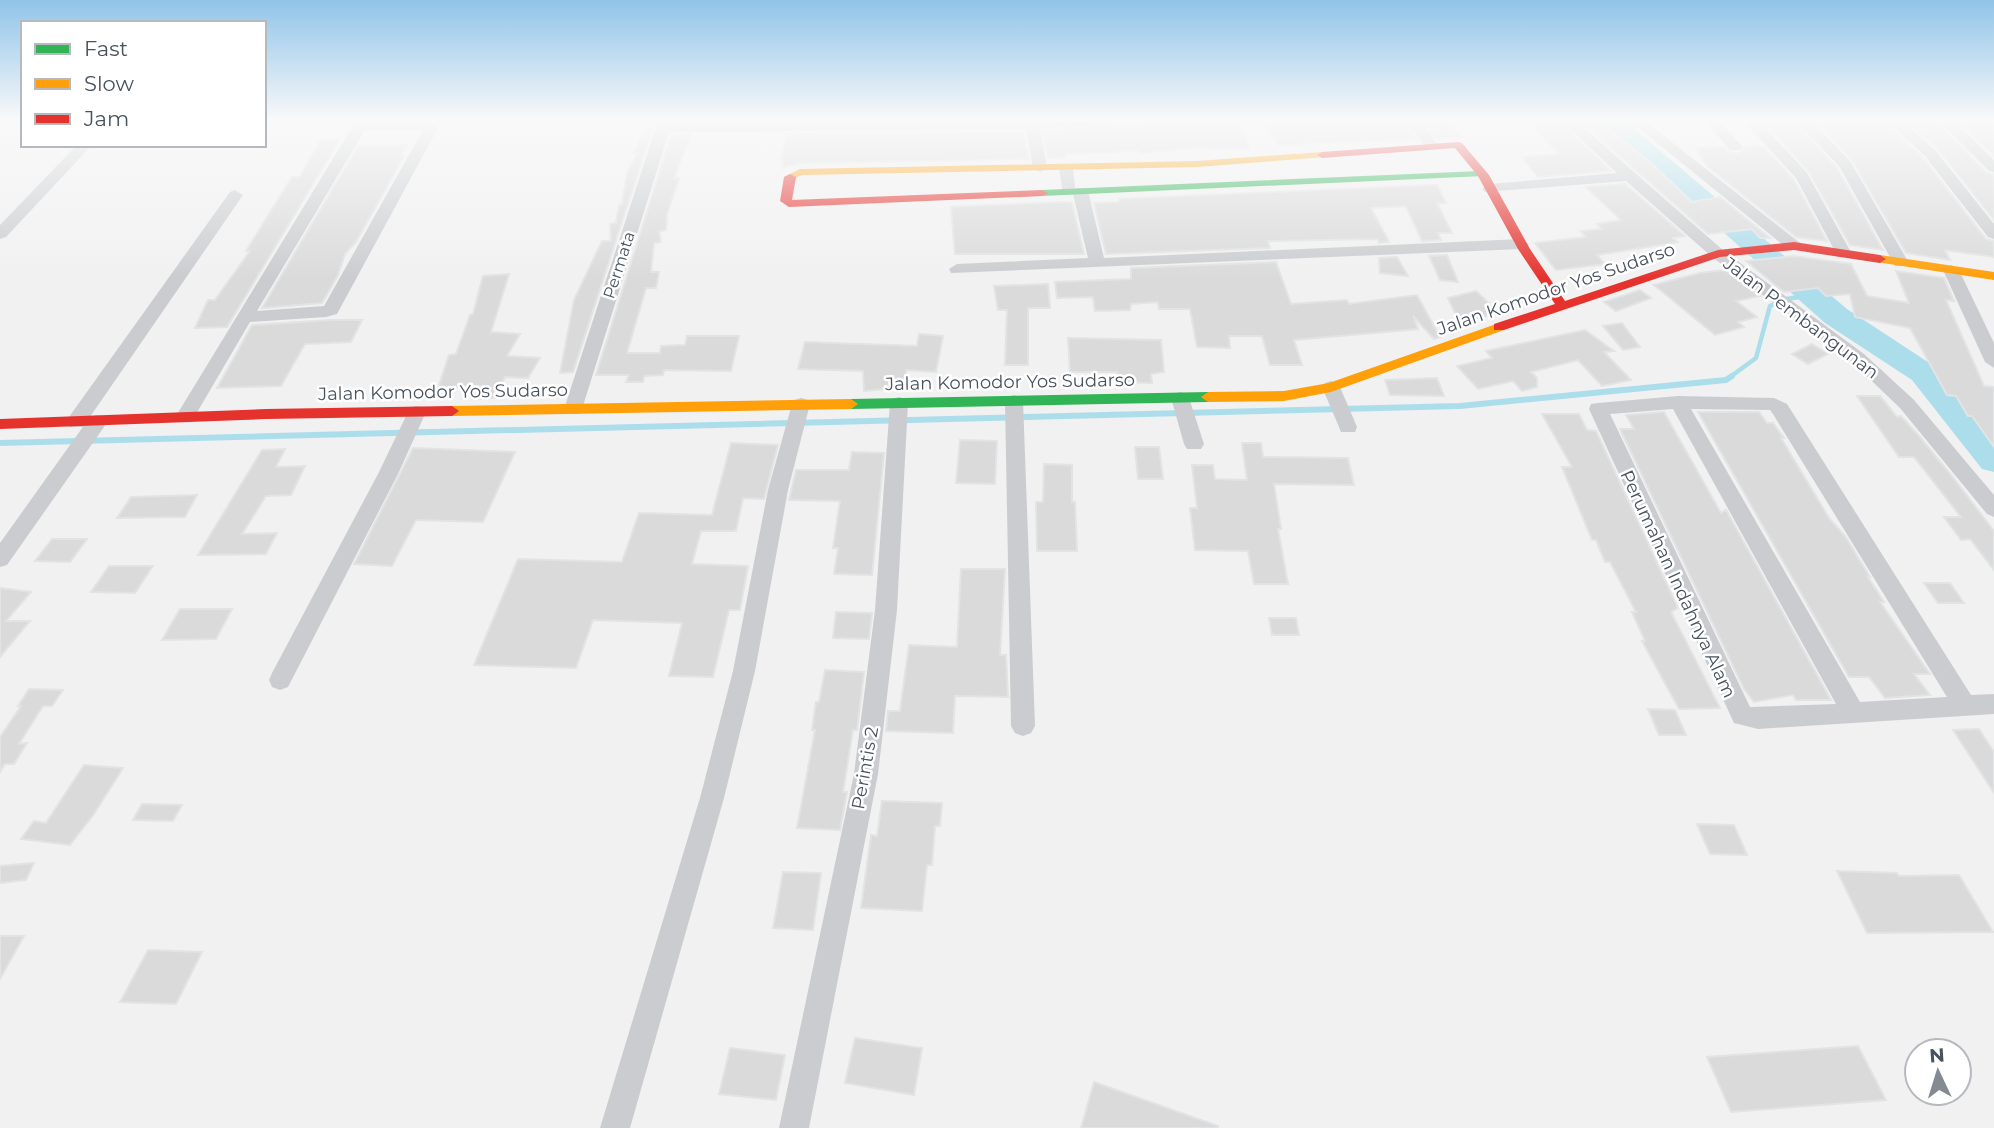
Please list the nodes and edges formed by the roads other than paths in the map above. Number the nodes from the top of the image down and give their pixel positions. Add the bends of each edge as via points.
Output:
1 (57, 174) edge
2 (331, 174) edge
3 (406, 174) edge
4 (648, 174) edge
5 (793, 174) edge
6 (1068, 174) edge
7 (1480, 174) joint
8 (1626, 174) edge
9 (1703, 174) edge
10 (1800, 174) edge
11 (1850, 174) edge
12 (1946, 174) edge
13 (1629, 176) junction
14 (1490, 189) junction
15 (1074, 191) junction
16 (235, 195) dead end
17 (0, 233) edge
18 (1994, 234) edge
19 (1521, 244) junction
20 (1794, 246) junction
21 (1718, 254) junction
22 (1844, 254) junction
23 (1097, 262) junction
24 (1902, 263) junction
25 (957, 269) dead end
26 (1951, 270) junction
27 (1994, 276) edge
28 (1562, 305) junction
29 (246, 317) junction
30 (1994, 362) edge
31 (1678, 402) junction
32 (1014, 406) junction
33 (1183, 408) junction
34 (573, 409) junction
35 (898, 409) junction
36 (185, 416) junction
37 (414, 418) junction
38 (797, 420) junction
39 (0, 424) edge
40 (87, 426) junction
41 (1194, 444) dead end
42 (1994, 509) edge
43 (0, 559) edge
44 (280, 680) dead end
45 (1994, 704) edge
46 (1965, 706) junction
47 (1853, 712) junction
48 (1023, 726) dead end
49 (615, 1128) edge
50 (794, 1128) edge

1 - 17 street
2 - 29 street
3 - 29 street via 331,310
4 - 34 street, Permata
5 - 15 street via 789,204
6 - 15 street
7 - 14 street
7 - 15 street
8 - 13 street, Jalan Pembangunan
9 - 20 street
10 - 22 street
11 - 24 street
12 - 18 street
13 - 14 street
13 - 21 street, Jalan Pembangunan
14 - 19 street
15 - 23 street
16 - 40 street
19 - 23 street
19 - 28 street
20 - 21 street, Jalan Komodor Yos Sudarso
20 - 22 street, Jalan Komodor Yos Sudarso
21 - 28 street, Jalan Komodor Yos Sudarso
21 - 42 street, Jalan Pembangunan via 1858,358 1907,404
22 - 24 street, Jalan Komodor Yos Sudarso
23 - 25 street
24 - 26 street, Jalan Komodor Yos Sudarso
26 - 27 street, Jalan Komodor Yos Sudarso
26 - 30 street
28 - 33 street, Jalan Komodor Yos Sudarso via 1340,408 1284,396
29 - 36 street
31 - 46 street via 1767,402 1780,409
31 - 47 street
31 - 47 street, Perumahan Indahnya Alam via 1604,407 1597,412 1739,713 1758,719
32 - 33 street, Jalan Komodor Yos Sudarso
32 - 35 street, Jalan Komodor Yos Sudarso
32 - 48 street
33 - 41 street
34 - 37 street, Jalan Komodor Yos Sudarso
34 - 38 street, Jalan Komodor Yos Sudarso
35 - 38 street, Jalan Komodor Yos Sudarso
35 - 50 street, Perintis 2 via 884,623 866,774
36 - 37 street, Jalan Komodor Yos Sudarso
36 - 40 street, Jalan Komodor Yos Sudarso
37 - 44 street
38 - 49 street via 715,786
39 - 40 street, Jalan Komodor Yos Sudarso
40 - 43 street via 41,504
45 - 46 street, Perumahan Indahnya Alam
46 - 47 street, Perumahan Indahnya Alam

